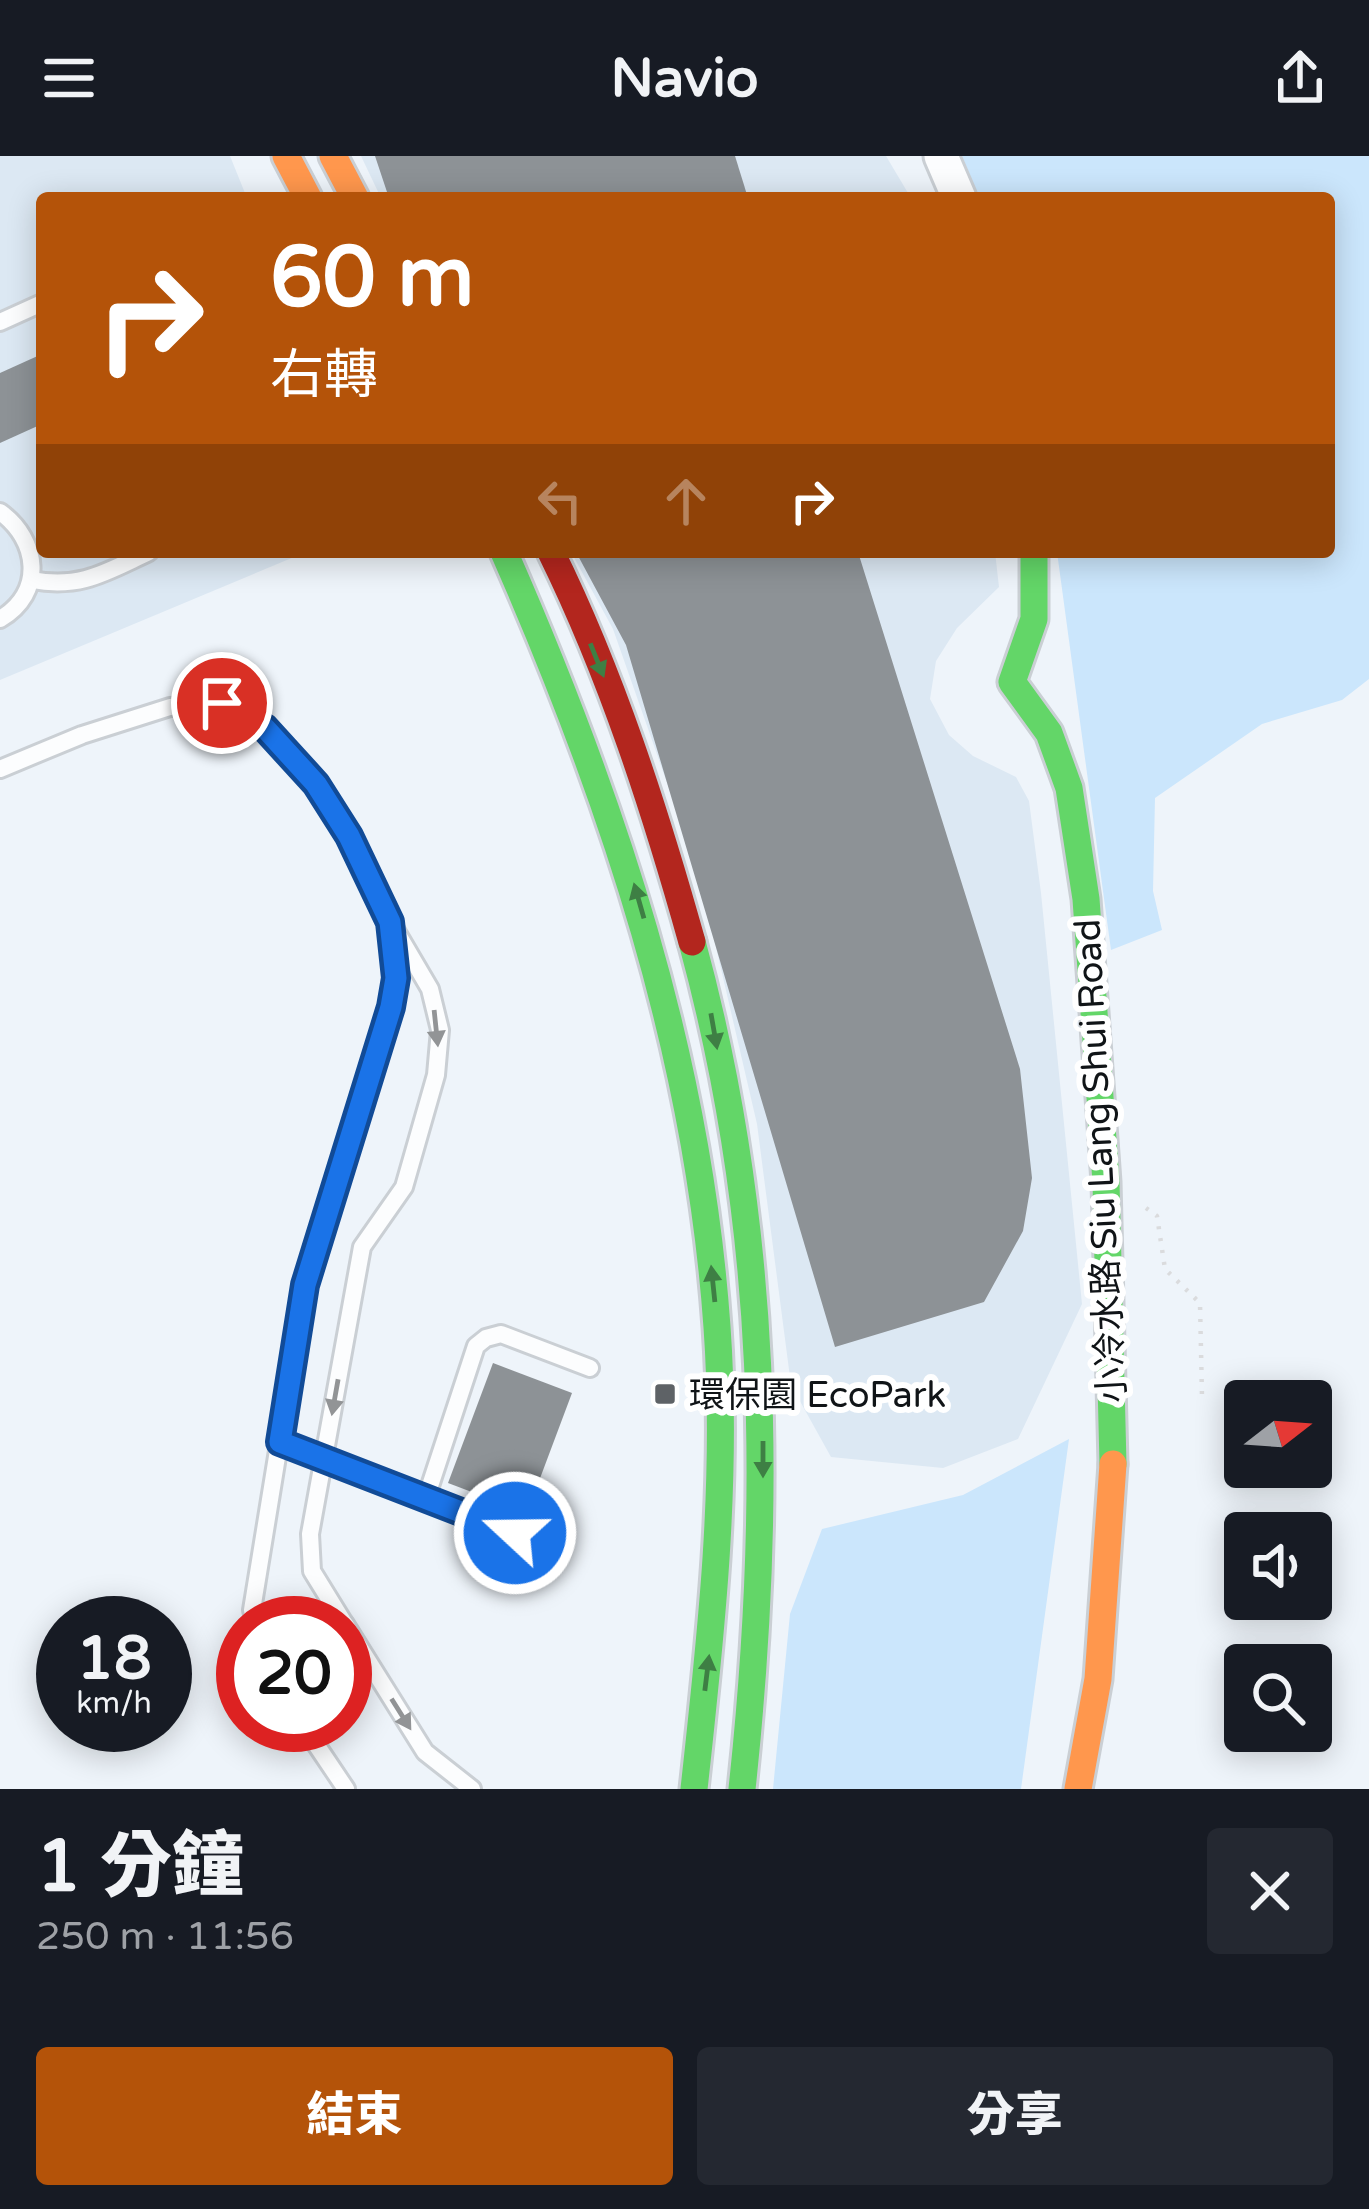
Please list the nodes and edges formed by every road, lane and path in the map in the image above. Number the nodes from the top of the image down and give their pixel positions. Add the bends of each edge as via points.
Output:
1 (286, 156) edge
2 (333, 156) edge
3 (940, 156) edge
4 (305, 192) edge
5 (352, 192) edge
6 (955, 192) edge
7 (36, 306) edge
8 (0, 322) edge
9 (0, 512) edge
10 (136, 558) edge
11 (507, 558) edge
12 (554, 558) edge
13 (1035, 558) edge
14 (32, 580) junction
15 (0, 619) edge
16 (0, 769) edge
17 (390, 922) junction
18 (1106, 1182) junction
19 (590, 1368) dead end
20 (1202, 1396) dead end
21 (280, 1442) junction
22 (324, 1458) junction
23 (426, 1498) junction
24 (515, 1533) dead end
25 (254, 1596) edge
26 (328, 1596) edge
27 (372, 1667) edge
28 (321, 1752) edge
29 (346, 1789) edge
30 (472, 1789) edge
31 (694, 1789) edge
32 (742, 1789) edge
33 (1078, 1789) edge

1 - 4 street
2 - 5 street
3 - 6 street
7 - 8 lane
9 - 14 lane via 28,541
10 - 14 lane via 88,580
31 -> 11 street via 717,1590 717,1330 705,1209 639,898 582,733
12 -> 32 street via 663,832 731,1121 763,1405 763,1581
13 - 18 street, 小冷水路 Siu Lang Shui Road via 1032,638 1012,682 1049,733 1069,788
14 - 15 lane via 25,598
16 - 17 lane via 170,707 222,703 265,728 316,784
17 - 21 lane via 391,1007 305,1285
17 -> 22 lane via 430,989 440,1030 436,1075 404,1187 362,1247
18 - 20 path via 1156,1216 1166,1269 1200,1303
18 - 33 street, 小冷水路 Siu Lang Shui Road via 1113,1482 1098,1679
19 - 23 lane via 501,1334 486,1338 476,1346
21 - 22 lane
21 - 25 lane
22 - 23 lane
22 - 26 lane via 310,1534 312,1571
23 - 24 lane
27 -> 30 lane via 425,1752
28 - 29 lane

